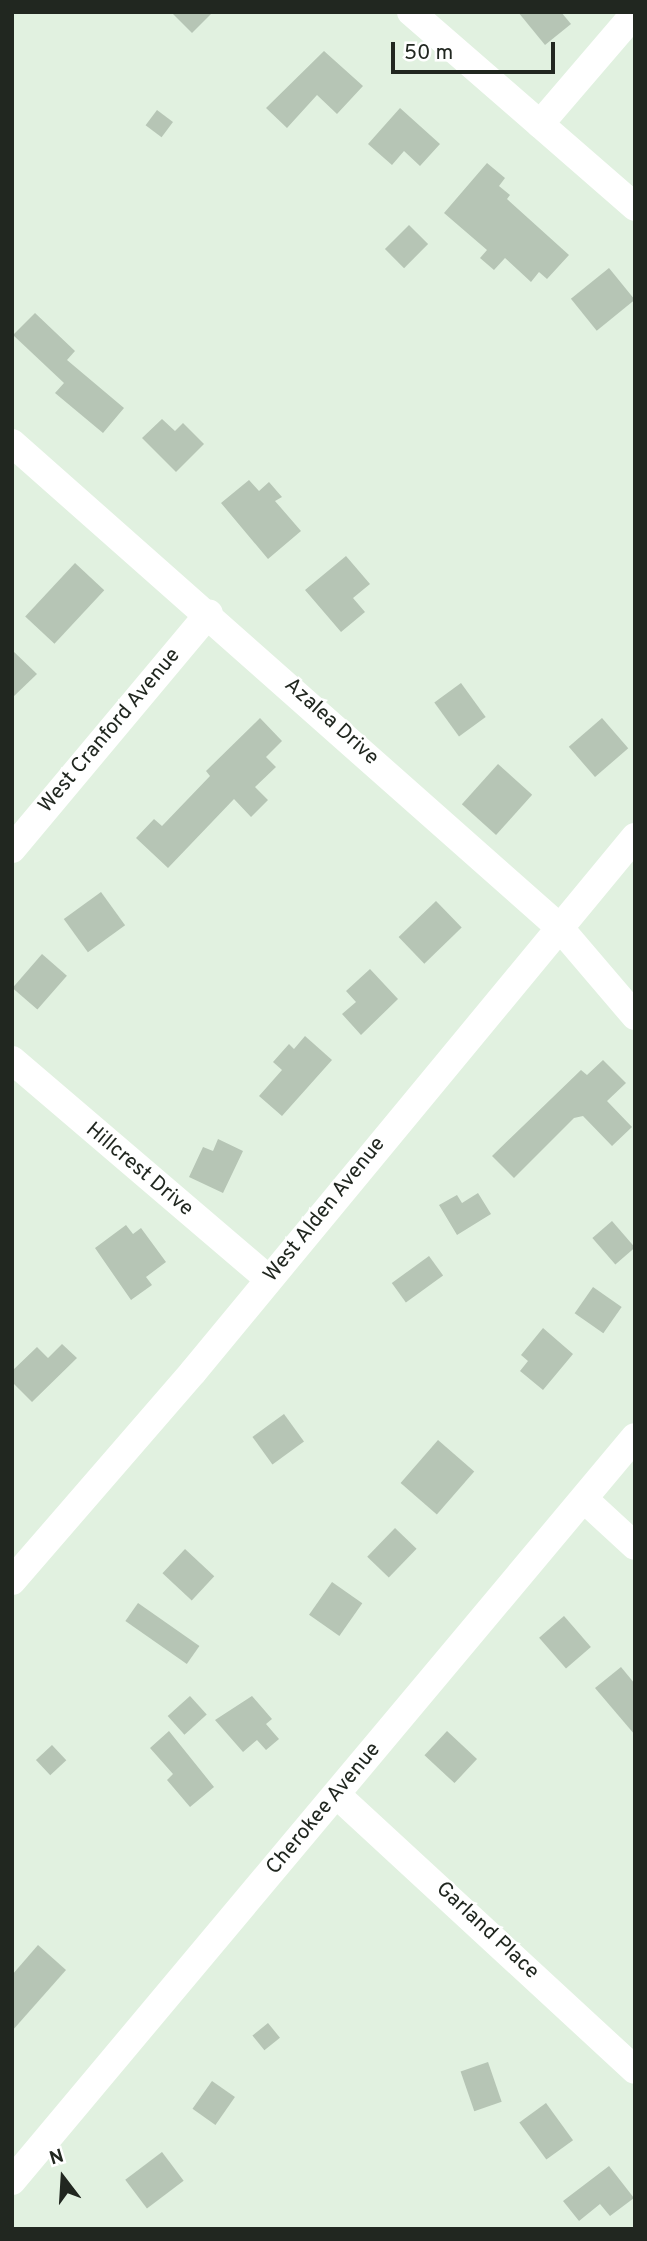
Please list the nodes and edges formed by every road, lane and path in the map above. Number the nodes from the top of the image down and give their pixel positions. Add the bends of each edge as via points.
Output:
1 (411, 12) edge
2 (635, 13) edge
3 (540, 124) junction
4 (635, 207) edge
5 (12, 443) edge
6 (209, 613) junction
7 (635, 837) edge
8 (12, 849) edge
9 (559, 927) junction
10 (635, 1016) edge
11 (12, 1060) edge
12 (268, 1279) junction
13 (635, 1437) edge
14 (584, 1499) junction
15 (635, 1546) edge
16 (12, 1581) edge
17 (337, 1795) junction
18 (635, 2070) edge
19 (12, 2181) edge

1 - 3 street
2 - 3 street
3 - 4 street
5 - 6 street, Azalea Drive
6 - 8 street, West Cranford Avenue
6 - 9 street, Azalea Drive
7 - 9 street, West Alden Avenue
9 - 10 street, Azalea Drive
9 - 12 street, West Alden Avenue
11 - 12 street, Hillcrest Drive
12 - 16 street, West Alden Avenue
13 - 14 street, Cherokee Avenue
14 - 15 street
14 - 17 street, Cherokee Avenue
17 - 18 street, Garland Place
17 - 19 street, Cherokee Avenue

